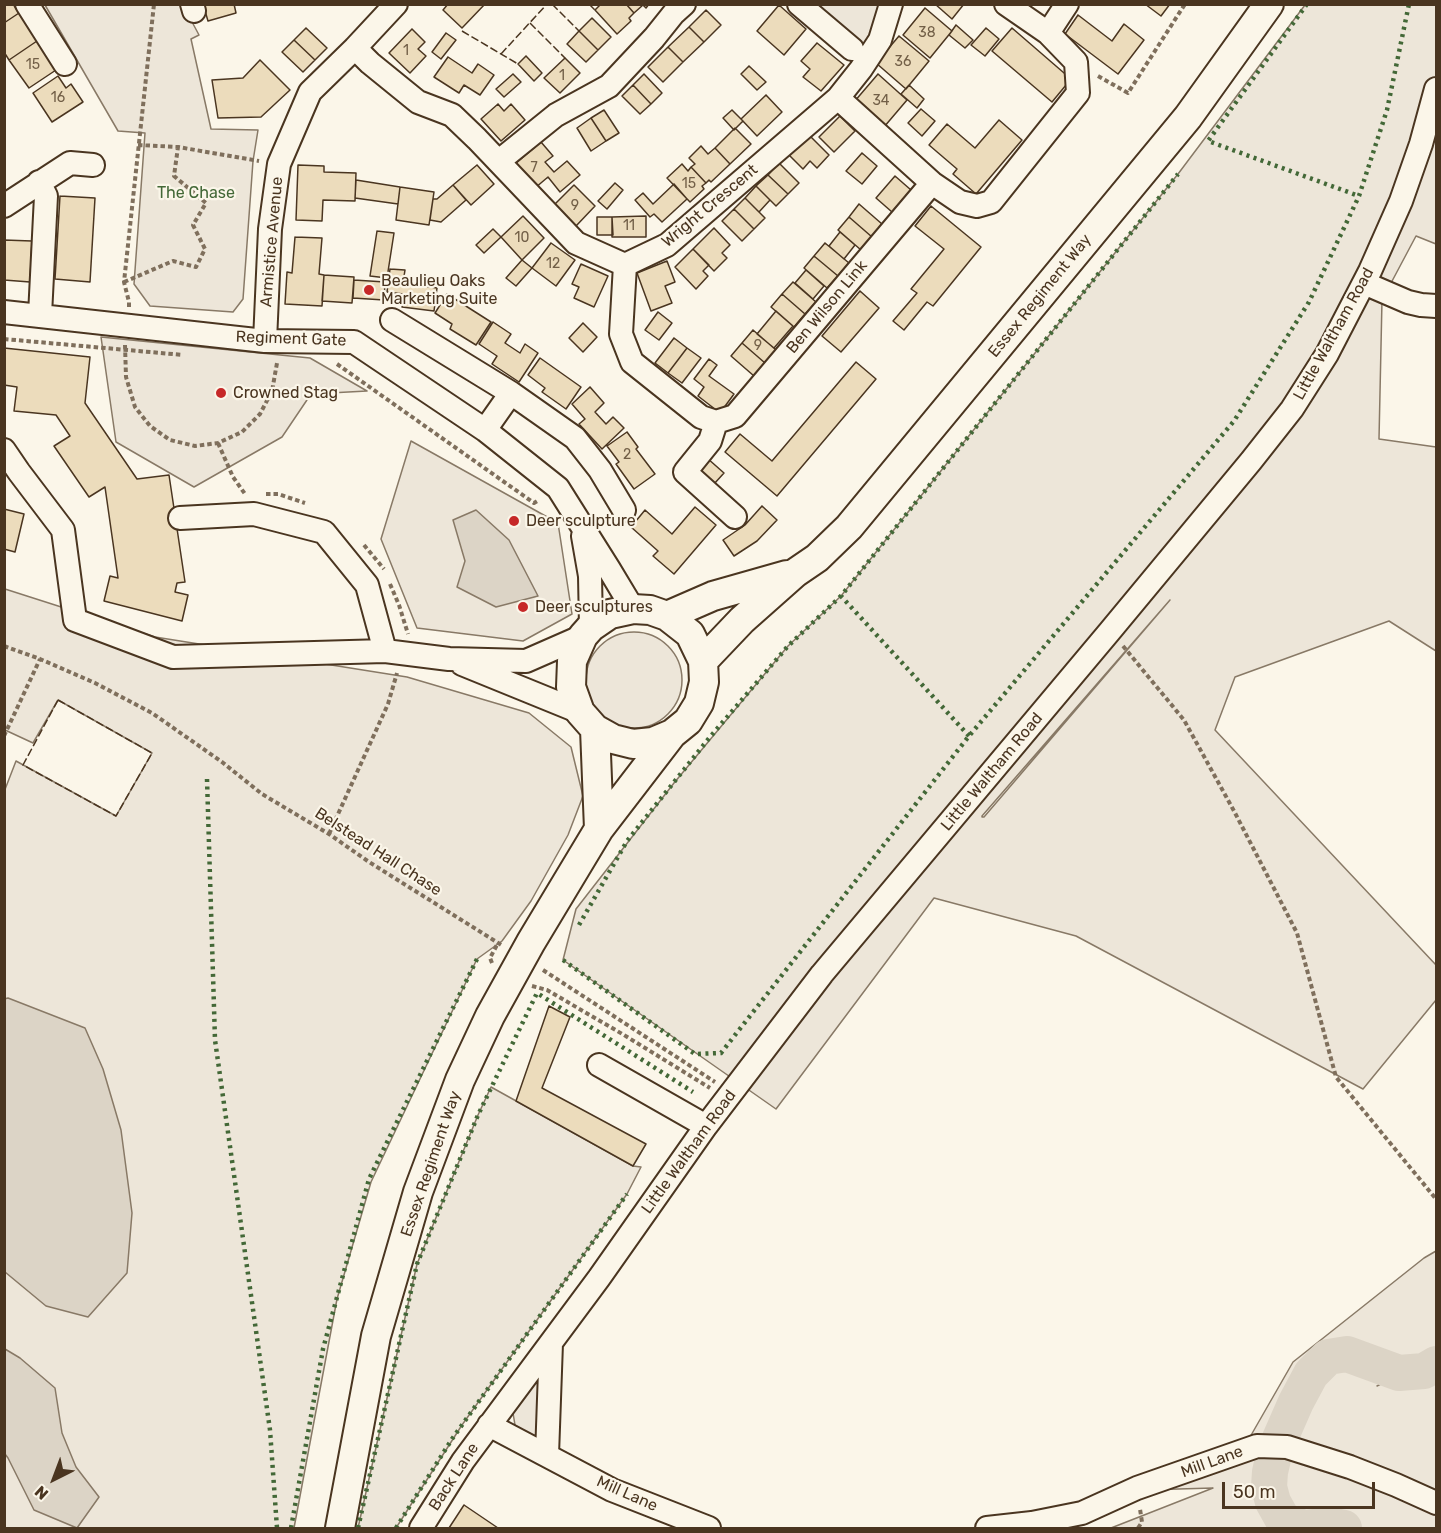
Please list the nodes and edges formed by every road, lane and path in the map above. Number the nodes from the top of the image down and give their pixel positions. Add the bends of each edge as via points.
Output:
1 (27, 4) edge
2 (154, 4) edge
3 (396, 4) edge
4 (684, 4) edge
5 (799, 4) edge
6 (891, 4) edge
7 (1006, 4) edge
8 (1067, 4) edge
9 (1185, 4) edge
10 (1269, 4) edge
11 (1047, 33) junction
12 (356, 48) junction
13 (852, 49) dead end
14 (1076, 62) junction
15 (65, 64) dead end
16 (1437, 88) edge
17 (838, 98) junction
18 (138, 145) junction
19 (178, 147) junction
20 (499, 161) junction
21 (279, 164) junction
22 (93, 165) dead end
23 (39, 182) junction
24 (932, 183) junction
25 (4, 206) edge
26 (625, 265) junction
27 (124, 282) junction
28 (1364, 283) junction
29 (1437, 306) edge
30 (4, 312) edge
31 (40, 315) junction
32 (392, 321) dead end
33 (127, 326) junction
34 (4, 339) edge
35 (266, 340) junction
36 (125, 351) junction
37 (183, 356) dead end
38 (287, 363) dead end
39 (327, 364) dead end
40 (511, 393) junction
41 (716, 422) junction
42 (485, 430) junction
43 (218, 443) junction
44 (4, 450) edge
45 (558, 488) junction
46 (308, 504) dead end
47 (624, 510) dead end
48 (735, 517) dead end
49 (180, 518) dead end
50 (582, 527) junction
51 (362, 542) dead end
52 (795, 573) junction
53 (633, 609) junction
54 (667, 616) junction
55 (1110, 631) junction
56 (587, 632) junction
57 (4, 645) edge
58 (394, 652) junction
59 (40, 659) junction
60 (449, 659) junction
61 (703, 661) junction
62 (588, 721) junction
63 (672, 734) junction
64 (4, 736) edge
65 (599, 829) junction
66 (329, 834) junction
67 (498, 943) junction
68 (517, 966) junction
69 (599, 1065) dead end
70 (730, 1096) junction
71 (706, 1126) junction
72 (1437, 1198) edge
73 (551, 1343) junction
74 (489, 1425) junction
75 (547, 1455) junction
76 (1437, 1503) edge
77 (340, 1528) edge
78 (421, 1528) edge
79 (709, 1528) edge
80 (987, 1528) edge

1 - 15 street
2 - 18 path
3 - 12 street, Armistice Avenue
4 - 20 street via 609,86 556,115
5 - 13 street
6 - 17 street, Wright Crescent via 880,40
7 - 11 street
8 - 11 street
9 - 14 path via 1128,93
10 - 52 main road, Essex Regiment Way via 1188,117 898,470 849,527
11 - 14 street
12 - 20 street via 418,102 452,116
12 - 21 street, Armistice Avenue via 310,92
14 - 24 street via 1078,93 991,202 977,206 960,202
16 - 28 street, Little Waltham Road via 1401,201
17 - 24 street
17 - 26 street, Wright Crescent via 667,245
18 - 19 path
18 - 27 path
19 - 21 path
19 - 27 path via 174,176 206,203 193,225 205,249 196,267 173,261
20 - 26 street via 576,243
21 - 35 street, Armistice Avenue via 270,229
22 - 23 street via 70,163
23 - 25 street
23 - 31 street via 46,196
24 - 41 street, Ben Wilson Link via 735,416
26 - 41 street via 621,334 632,362 701,417
27 - 33 path via 129,302
28 - 29 street via 1408,302
28 - 55 street, Little Waltham Road via 1293,409
30 - 31 street, Regiment Gate
31 - 33 street, Regiment Gate
32 - 40 street
33 - 35 street, Regiment Gate
33 - 36 path
34 - 36 path
35 - 42 street, Regiment Gate via 354,342
36 - 37 path
36 - 43 path via 126,377 135,407 150,426 170,440 195,446
38 - 43 path via 277,363 272,391 260,414 242,432
39 - 45 path via 338,364 534,503
40 - 42 street
40 - 47 street via 575,438
41 - 48 street via 710,441 685,472
42 - 45 street, Regiment Gate
43 - 46 path via 244,494 278,494
44 - 58 street via 63,530 75,620 173,657
45 - 50 street, Regiment Gate
49 - 58 street via 254,514 324,532 367,585
50 - 53 street, Regiment Gate
50 - 56 street, Regiment Gate via 590,576
51 - 58 path via 382,566 408,634
52 - 54 main road, Essex Regiment Way via 713,596
52 - 61 main road, Essex Regiment Way
53 - 54 main road, Essex Regiment Way
53 - 56 main road, Essex Regiment Way via 610,614
54 - 61 main road, Essex Regiment Way via 690,634
55 - 70 street, Little Waltham Road via 822,974
55 - 72 path via 1184,720 1297,933 1336,1077
56 - 60 street via 526,661
56 - 62 main road via 572,661 571,687
57 - 59 path, Belstead Hall Chase
58 - 60 street
58 - 66 path via 388,704
59 - 64 path
59 - 66 path, Belstead Hall Chase via 152,713 262,794
60 - 62 street
61 - 63 main road, Essex Regiment Way via 699,703 688,721
62 - 63 main road, Essex Regiment Way via 613,739 633,744 653,742
62 - 65 main road
63 - 65 main road, Essex Regiment Way
65 - 68 main road, Essex Regiment Way
66 - 67 path, Belstead Hall Chase
67 - 68 path, Belstead Hall Chase
67 - 68 path via 490,961
68 - 70 path, Belstead Hall Chase
68 - 70 path via 526,984 547,990
68 - 77 main road, Essex Regiment Way via 460,1080 418,1192 376,1336
69 - 71 street
70 - 71 street, Little Waltham Road
71 - 73 street, Little Waltham Road
73 - 74 street, Little Waltham Road
73 - 75 street
74 - 75 street, Mill Lane
74 - 78 street, Back Lane
75 - 79 street, Mill Lane via 612,1490
76 - 80 street, Mill Lane via 1350,1467 1287,1447 1257,1446 1137,1488 1082,1513 1032,1524

